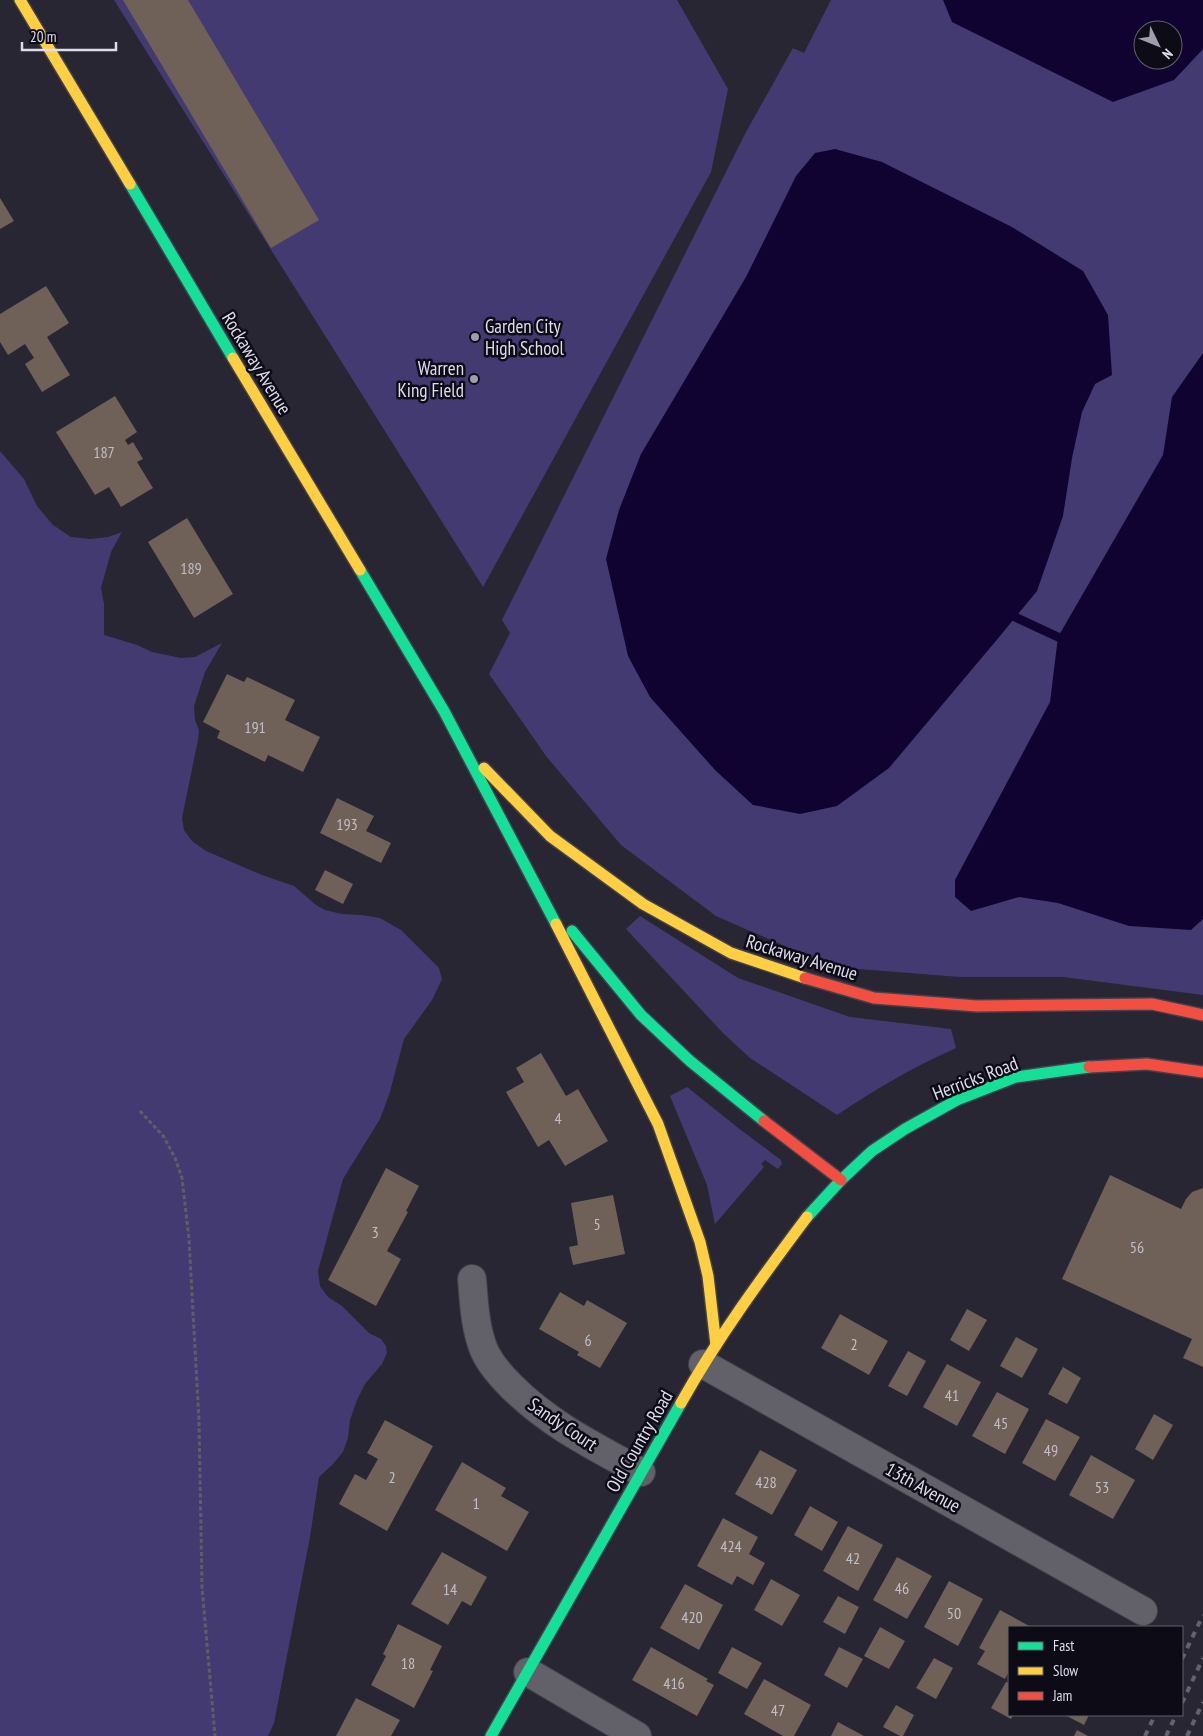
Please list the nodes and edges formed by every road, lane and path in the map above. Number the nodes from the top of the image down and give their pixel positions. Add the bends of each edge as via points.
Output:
1 (20, 0) edge
2 (462, 745) junction
3 (537, 887) junction
4 (1203, 1015) edge
5 (1203, 1072) edge
6 (140, 1111) dead end
7 (841, 1180) junction
8 (472, 1279) dead end
9 (710, 1354) junction
10 (641, 1472) junction
11 (1143, 1611) dead end
12 (528, 1672) junction
13 (215, 1736) edge
14 (491, 1736) edge
15 (637, 1736) edge

1 - 2 main road, Rockaway Avenue
2 - 3 main road, Rockaway Avenue
2 - 4 main road, Rockaway Avenue via 550,836 643,904 731,953 874,998 977,1006 1152,1004
3 - 7 main road, Rockaway Avenue via 641,1015 690,1061
3 - 9 main road, Rockaway Avenue via 658,1124 686,1199 700,1242 710,1292
5 - 7 main road, Herricks Road via 1148,1064 1087,1067 1016,1077 956,1100 905,1129 872,1151
6 - 13 path via 164,1137 182,1178 189,1239 199,1421 202,1587
7 - 9 main road, Old Country Road via 758,1280
8 - 10 street, Sandy Court via 475,1321 484,1351 501,1376 529,1404 558,1426
9 - 10 main road, Old Country Road
9 - 11 street, 13th Avenue
10 - 12 main road, Old Country Road
12 - 14 main road, Old Country Road
12 - 15 street

